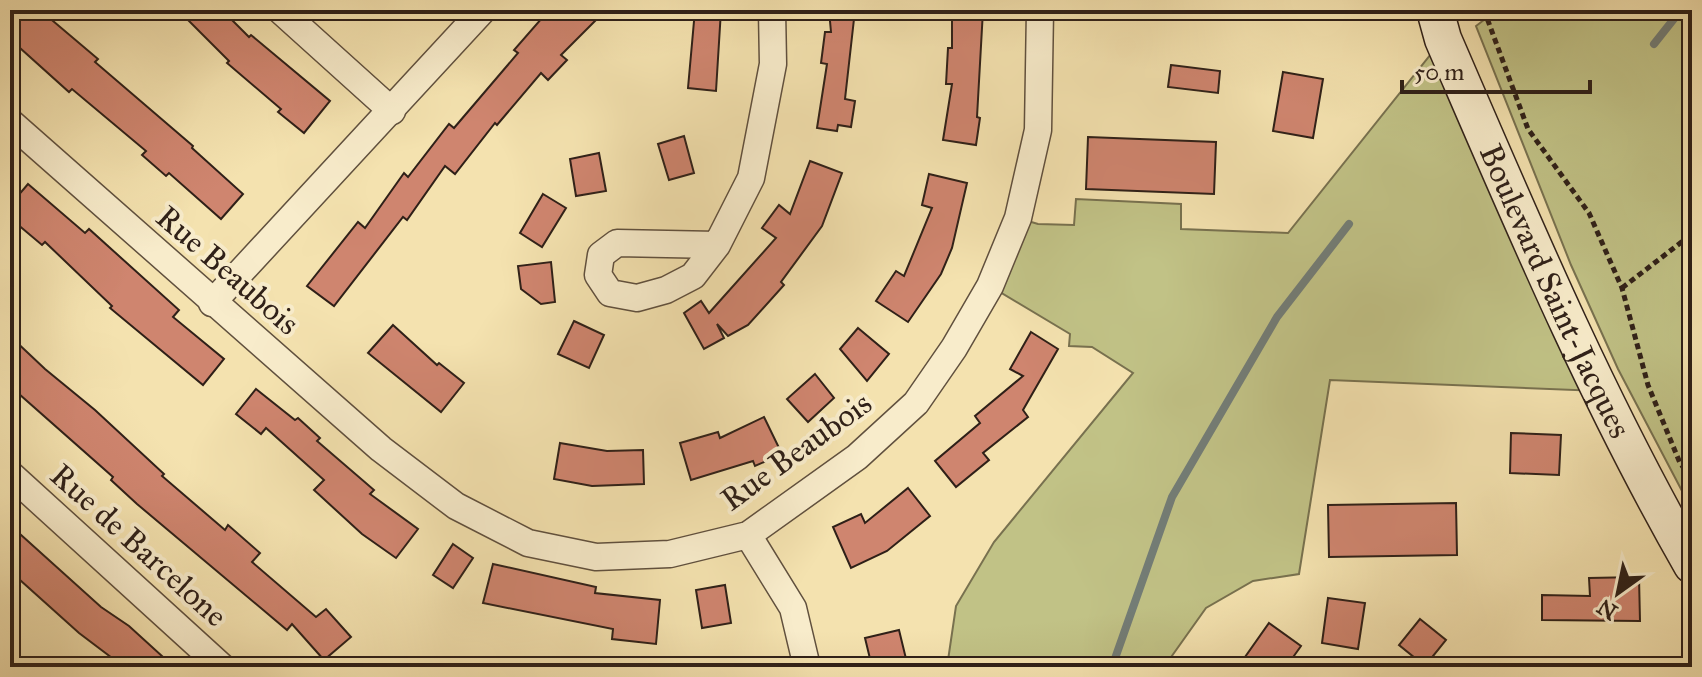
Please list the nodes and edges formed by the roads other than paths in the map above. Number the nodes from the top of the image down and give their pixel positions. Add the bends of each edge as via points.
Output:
1 (280, 10) edge
2 (483, 10) edge
3 (772, 10) edge
4 (1040, 10) edge
5 (1435, 10) edge
6 (392, 111) junction
7 (10, 122) edge
8 (717, 245) dead end
9 (212, 303) junction
10 (10, 474) edge
11 (748, 535) junction
12 (1692, 565) edge
13 (222, 667) edge
14 (807, 667) edge

1 - 6 street
2 - 6 street
3 - 8 street via 773,64 751,178
4 - 11 street, Rue Beaubois via 1038,130 1018,218 990,286 916,403 857,457
5 - 12 street, Boulevard Saint-Jacques via 1443,39 1586,363
6 - 9 street
7 - 9 street, Rue Beaubois
9 - 11 street, Rue Beaubois via 393,459 456,506 528,543 596,557 670,554
10 - 13 street, Rue de Barcelone
11 - 14 street via 793,608

